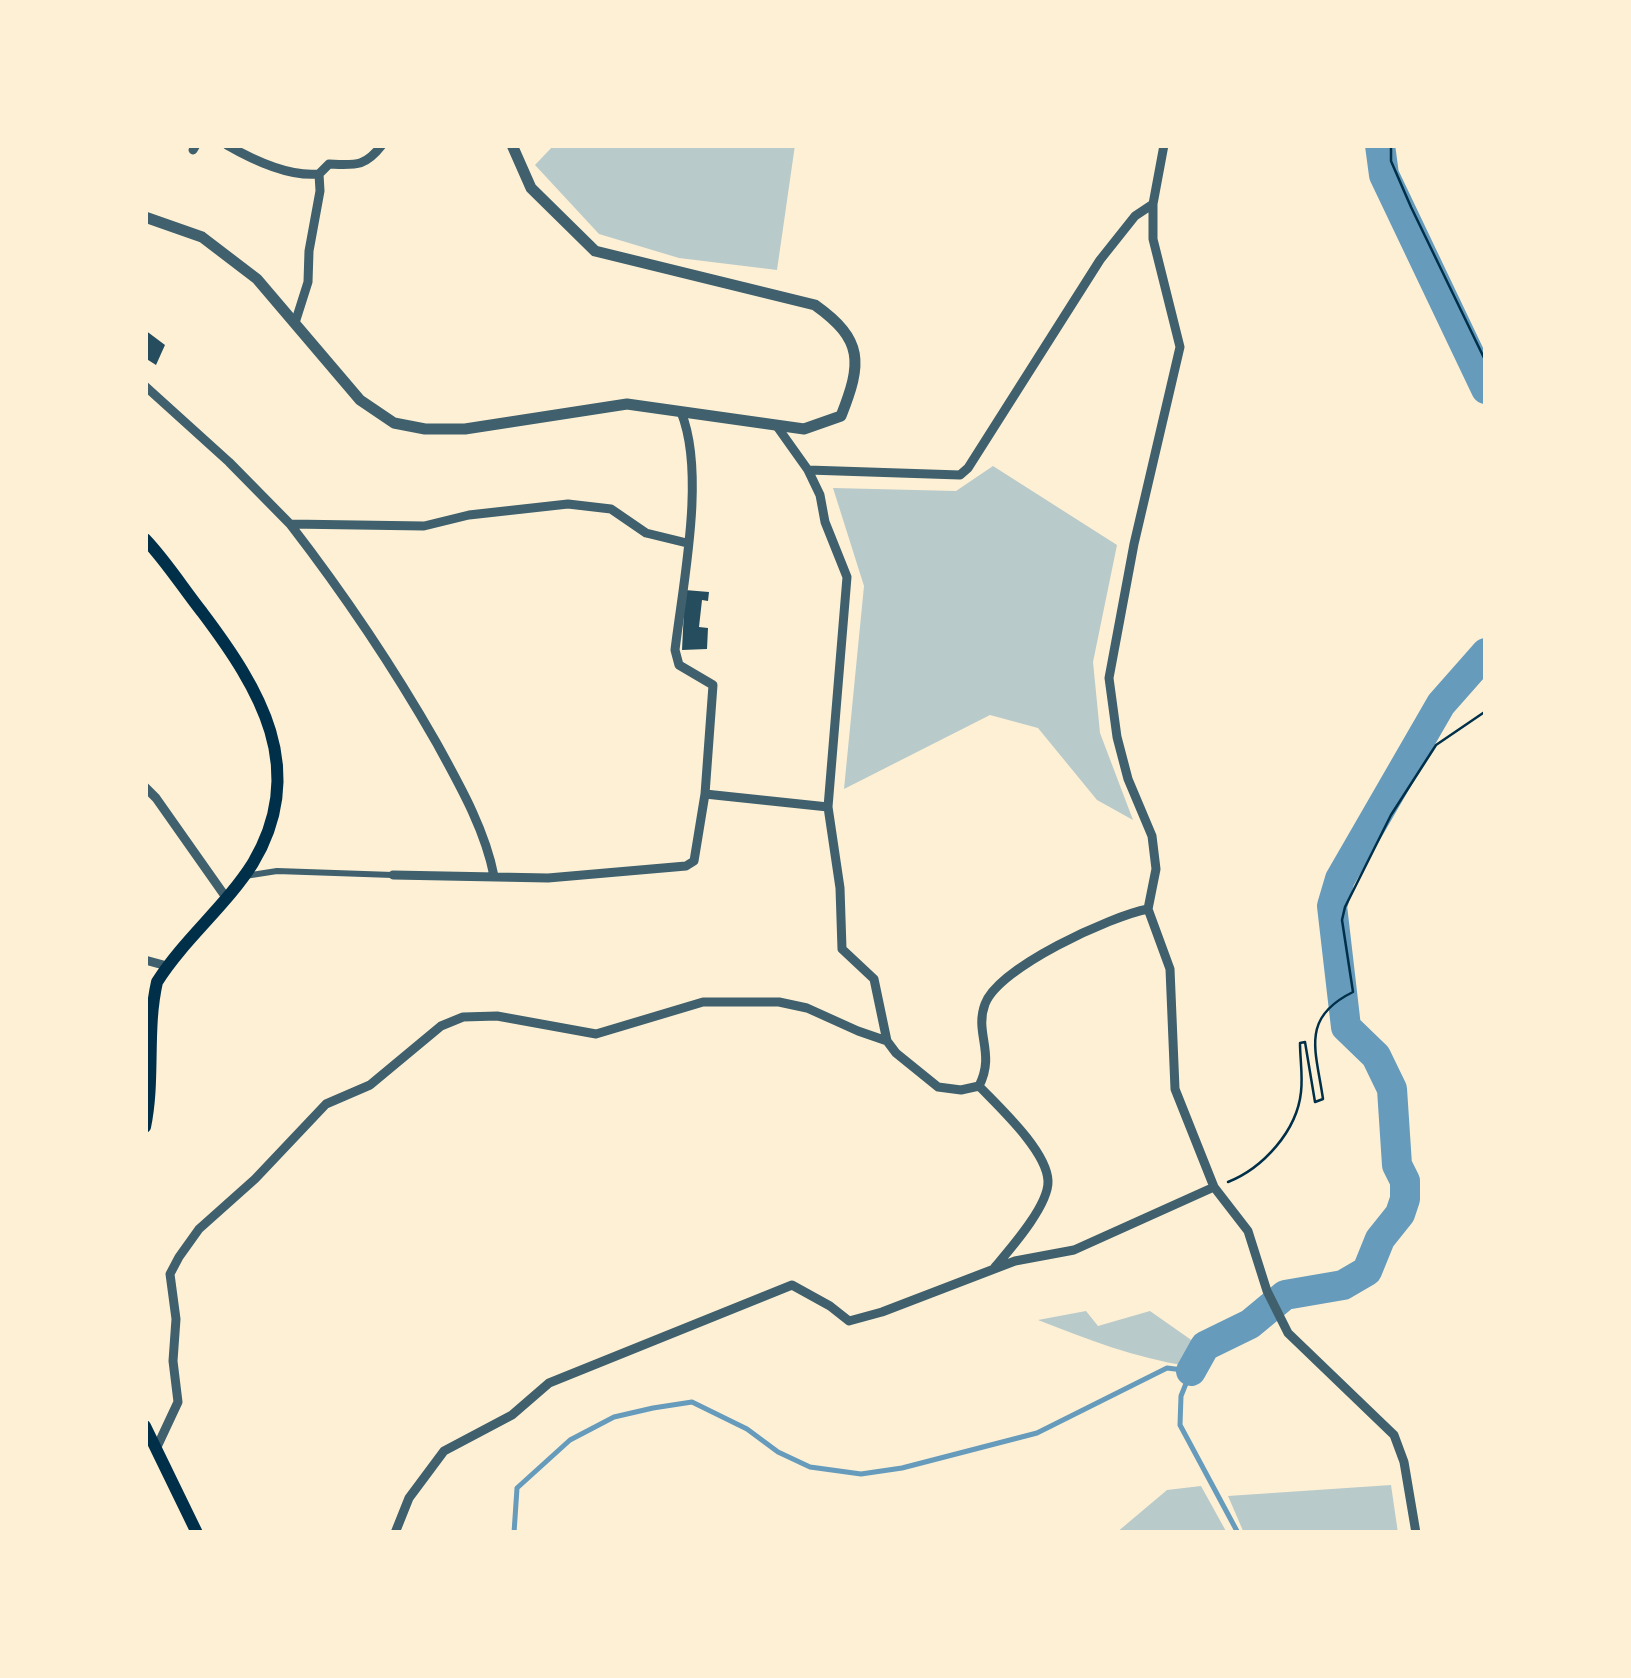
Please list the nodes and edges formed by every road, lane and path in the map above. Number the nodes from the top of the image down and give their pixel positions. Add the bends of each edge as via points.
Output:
1 (227, 145) edge
2 (382, 145) edge
3 (512, 145) edge
4 (1164, 145) edge
5 (1391, 145) edge
6 (319, 174) junction
7 (1153, 204) junction
8 (145, 218) edge
9 (295, 323) junction
10 (1486, 362) edge
11 (145, 386) edge
12 (681, 412) junction
13 (776, 425) junction
14 (808, 470) junction
15 (290, 524) junction
16 (145, 540) edge
17 (688, 544) junction
18 (1486, 711) edge
19 (145, 787) edge
20 (705, 794) junction
21 (828, 807) junction
22 (394, 875) joint
23 (242, 876) junction
24 (494, 876) junction
25 (225, 896) junction
26 (1148, 910) junction
27 (145, 960) edge
28 (167, 966) junction
29 (888, 1040) junction
30 (979, 1086) junction
31 (145, 1127) edge
32 (1214, 1187) junction
33 (993, 1269) junction
34 (145, 1426) edge
35 (156, 1449) junction
36 (196, 1533) edge
37 (395, 1533) edge
38 (1416, 1533) edge

1 - 6 street via 275,166
2 - 6 street via 370,160 330,164
3 - 13 street via 531,188 595,251 815,305 839,322 857,350 841,416 804,429
4 - 7 street
5 - 10 path via 1410,207
6 - 9 street via 308,282
7 - 14 street via 1100,260 960,474
7 - 26 street via 1153,238 1180,347 1109,678 1128,780 1152,836 1156,870
8 - 9 street via 202,237 258,278
9 - 12 street via 360,400 394,423 466,429 627,404
11 - 15 street
12 - 13 street
12 - 17 street via 691,436
13 - 14 street
14 - 21 street via 847,577
15 - 17 street via 424,526 568,504 611,509 646,533
15 - 24 street via 398,676 476,820
16 - 23 main road via 232,652 276,747 278,790 269,830
17 - 20 street via 675,650 679,665 713,685
18 - 32 path via 1436,744 1391,814 1345,907 1352,992 1324,1010 1314,1035 1322,1099 1315,1102 1306,1042 1300,1043 1301,1092 1285,1136 1251,1170
19 - 25 street
20 - 21 street
20 - 24 street via 694,861 686,866
21 - 29 street via 842,949 874,979
22 - 23 street
22 - 24 street
23 - 25 main road
25 - 28 main road
26 - 30 street via 1123,914 1052,949 997,987 982,1018 988,1069
26 - 32 street via 1170,969 1175,1089
27 - 28 street
28 - 31 main road via 152,1005
29 - 30 street via 938,1086
29 - 35 street via 779,1002 703,1002 596,1034 497,1016 441,1026 370,1084 326,1104 179,1257 170,1274 178,1402
30 - 33 street via 1028,1140 1048,1181 1044,1198
32 - 33 street via 1074,1250
32 - 38 street via 1248,1230 1288,1333 1394,1435
33 - 37 street via 849,1321 792,1285 549,1383 512,1415 444,1451 409,1498
34 - 35 main road
35 - 36 main road

